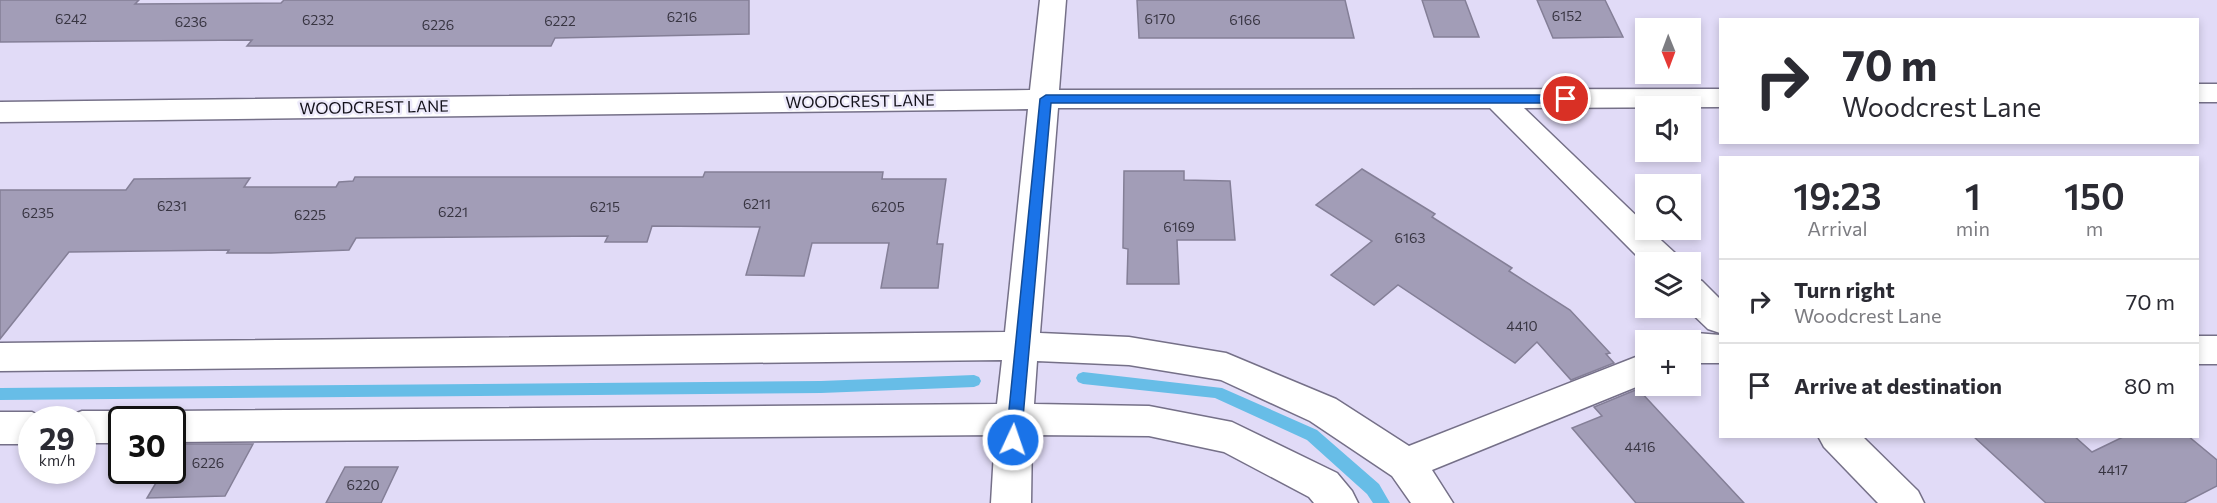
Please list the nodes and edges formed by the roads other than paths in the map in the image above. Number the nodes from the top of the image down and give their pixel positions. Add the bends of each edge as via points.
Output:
1 (1053, 0) edge
2 (2199, 93) edge
3 (2217, 93) edge
4 (1719, 98) edge
5 (1046, 99) junction
6 (1499, 100) junction
7 (0, 112) edge
8 (1653, 252) edge
9 (1701, 301) edge
10 (1719, 319) edge
11 (1022, 346) junction
12 (1701, 347) edge
13 (1719, 349) edge
14 (2199, 350) edge
15 (2217, 350) edge
16 (0, 357) edge
17 (1635, 371) edge
18 (1014, 419) junction
19 (186, 427) edge
20 (0, 428) edge
21 (18, 428) edge
22 (1839, 438) edge
23 (1406, 464) junction
24 (1011, 503) edge
25 (1338, 503) edge
26 (1434, 503) edge
27 (1904, 503) edge

1 - 5 street
2 - 3 street
4 - 6 street, WOODCREST LANE
5 - 6 street, WOODCREST LANE
5 - 7 street, WOODCREST LANE
5 - 11 street
6 - 8 street
9 - 10 street
11 - 16 street
11 - 18 street
11 - 23 street via 1129,351 1226,367 1323,410
12 - 13 street
14 - 15 street
17 - 23 street
18 - 19 street
18 - 24 street
18 - 25 street via 1149,421 1232,438 1323,484
20 - 21 street
22 - 27 street
23 - 26 street

